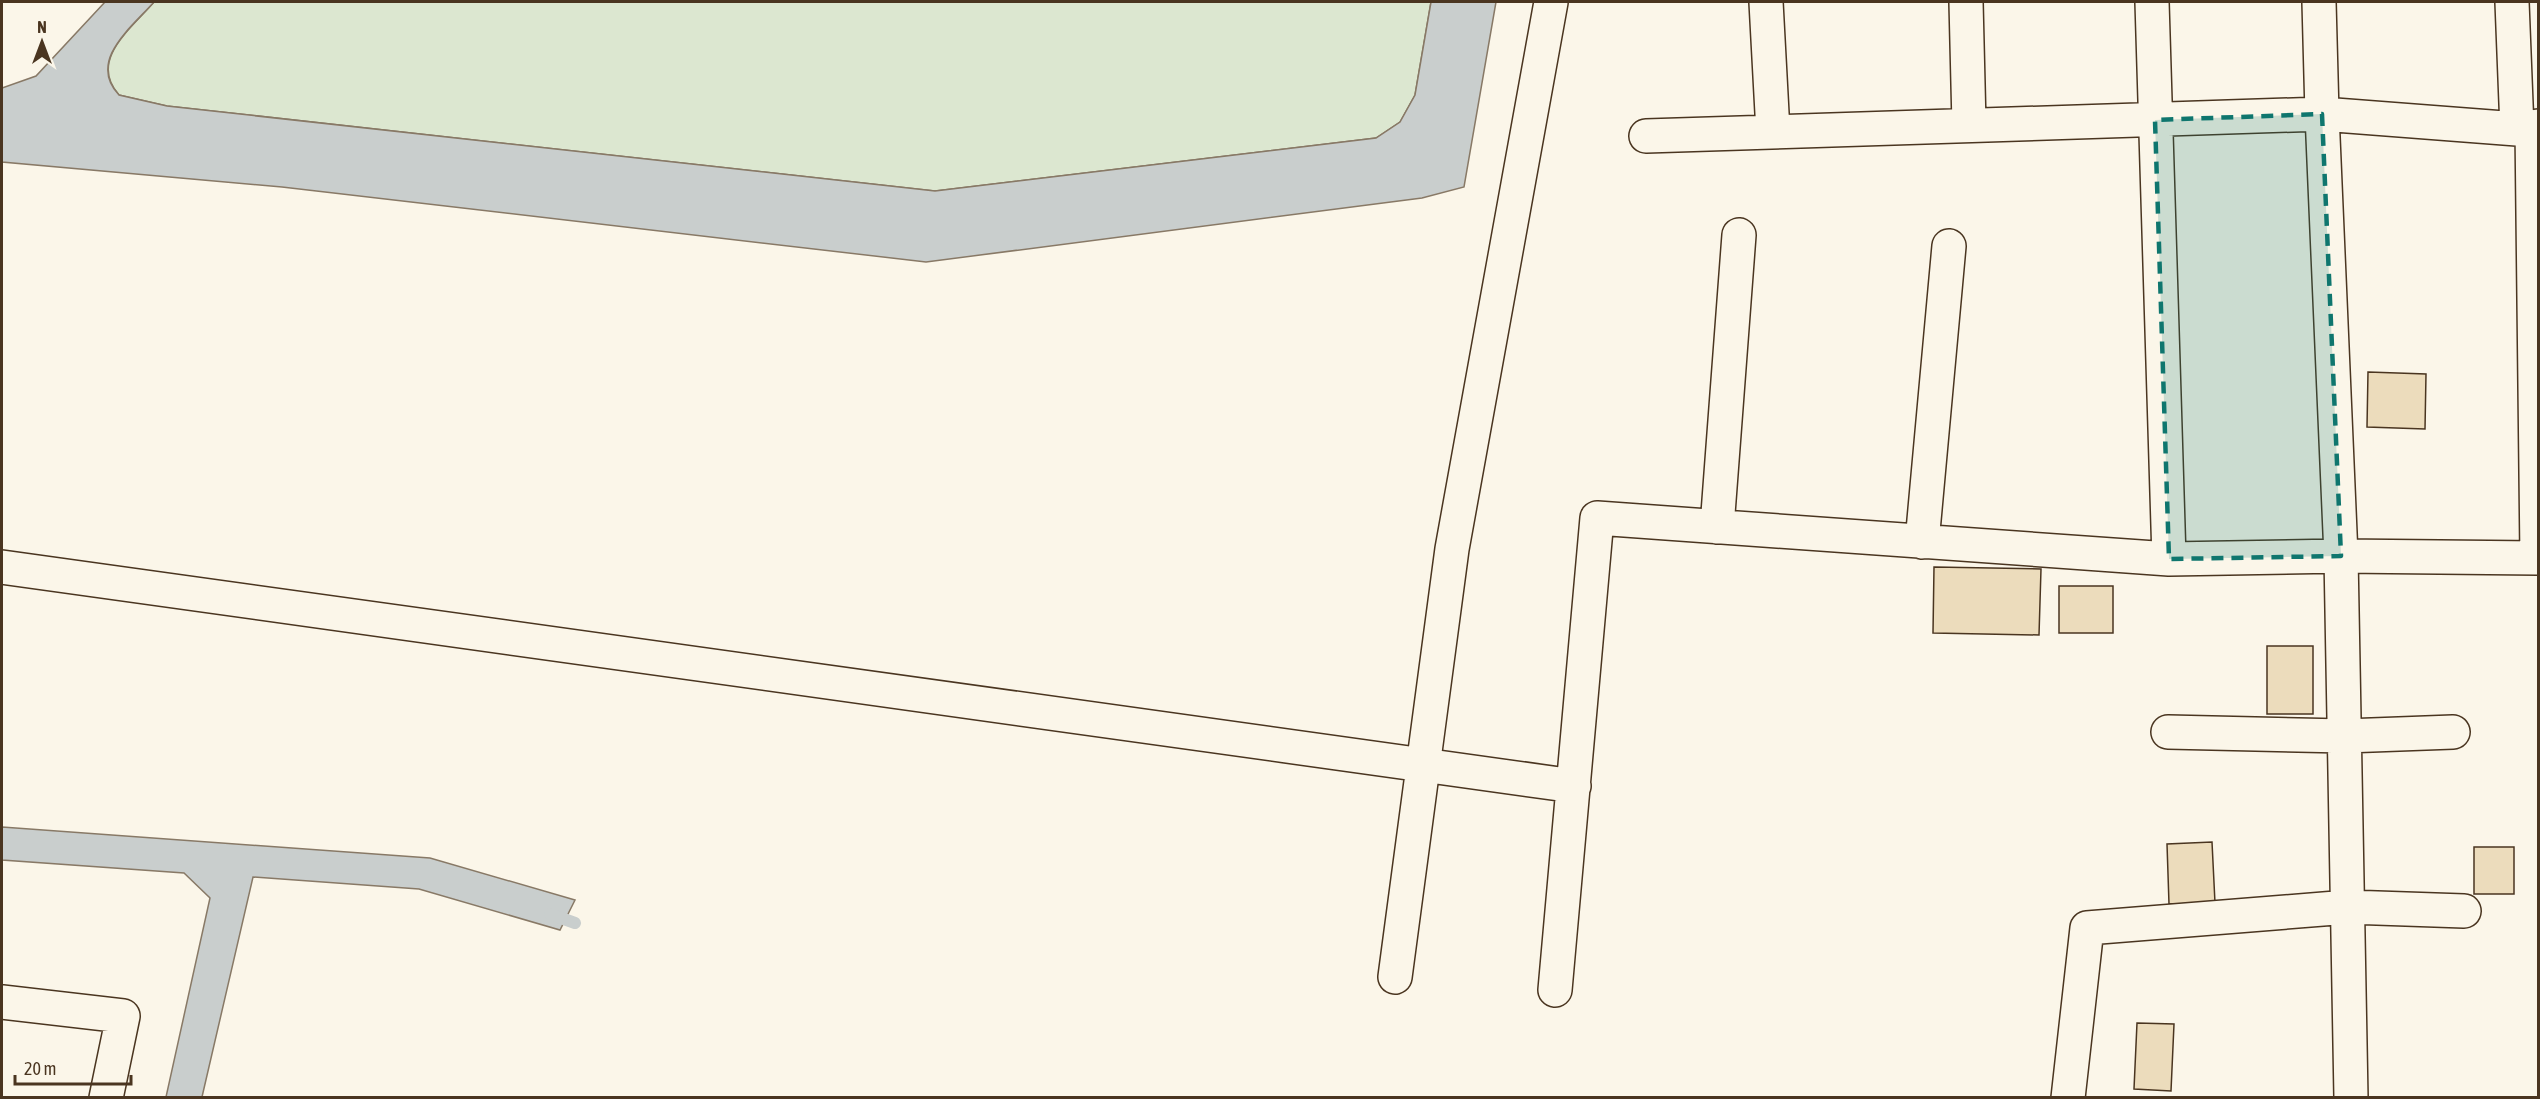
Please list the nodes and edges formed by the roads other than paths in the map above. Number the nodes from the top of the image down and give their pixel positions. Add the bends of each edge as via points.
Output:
1 (1551, 2) edge
2 (1766, 2) edge
3 (1966, 2) edge
4 (2152, 2) edge
5 (2319, 2) edge
6 (2512, 2) edge
7 (2322, 114) junction
8 (2155, 120) junction
9 (1969, 125) junction
10 (2529, 127) edge
11 (1773, 132) junction
12 (1646, 136) dead end
13 (1739, 236) dead end
14 (1949, 246) dead end
15 (1717, 527) junction
16 (1922, 542) junction
17 (2341, 556) junction
18 (2538, 558) edge
19 (2169, 560) junction
20 (2, 567) edge
21 (2168, 732) dead end
22 (2452, 732) dead end
23 (2345, 736) junction
24 (1424, 765) junction
25 (1574, 786) junction
26 (2348, 907) junction
27 (2464, 911) dead end
28 (1395, 977) dead end
29 (1556, 990) dead end
30 (2, 1002) edge
31 (106, 1098) edge
32 (2068, 1098) edge
33 (2351, 1098) edge

1 - 24 street via 1452,549
2 - 11 street
3 - 9 street
4 - 8 street
5 - 7 street
6 - 10 street
7 - 8 street
7 - 10 street
7 - 17 street
8 - 9 street
8 - 19 street
9 - 11 street
10 - 18 street
11 - 12 street
13 - 15 street
14 - 16 street
15 - 16 street
15 - 25 street via 1597,518
16 - 19 street
17 - 18 street
17 - 19 street
17 - 23 street
20 - 24 street
21 - 23 street
22 - 23 street
23 - 26 street
24 - 25 street
24 - 28 street
25 - 29 street
26 - 27 street
26 - 32 street via 2087,928
26 - 33 street
30 - 31 street via 123,1016

